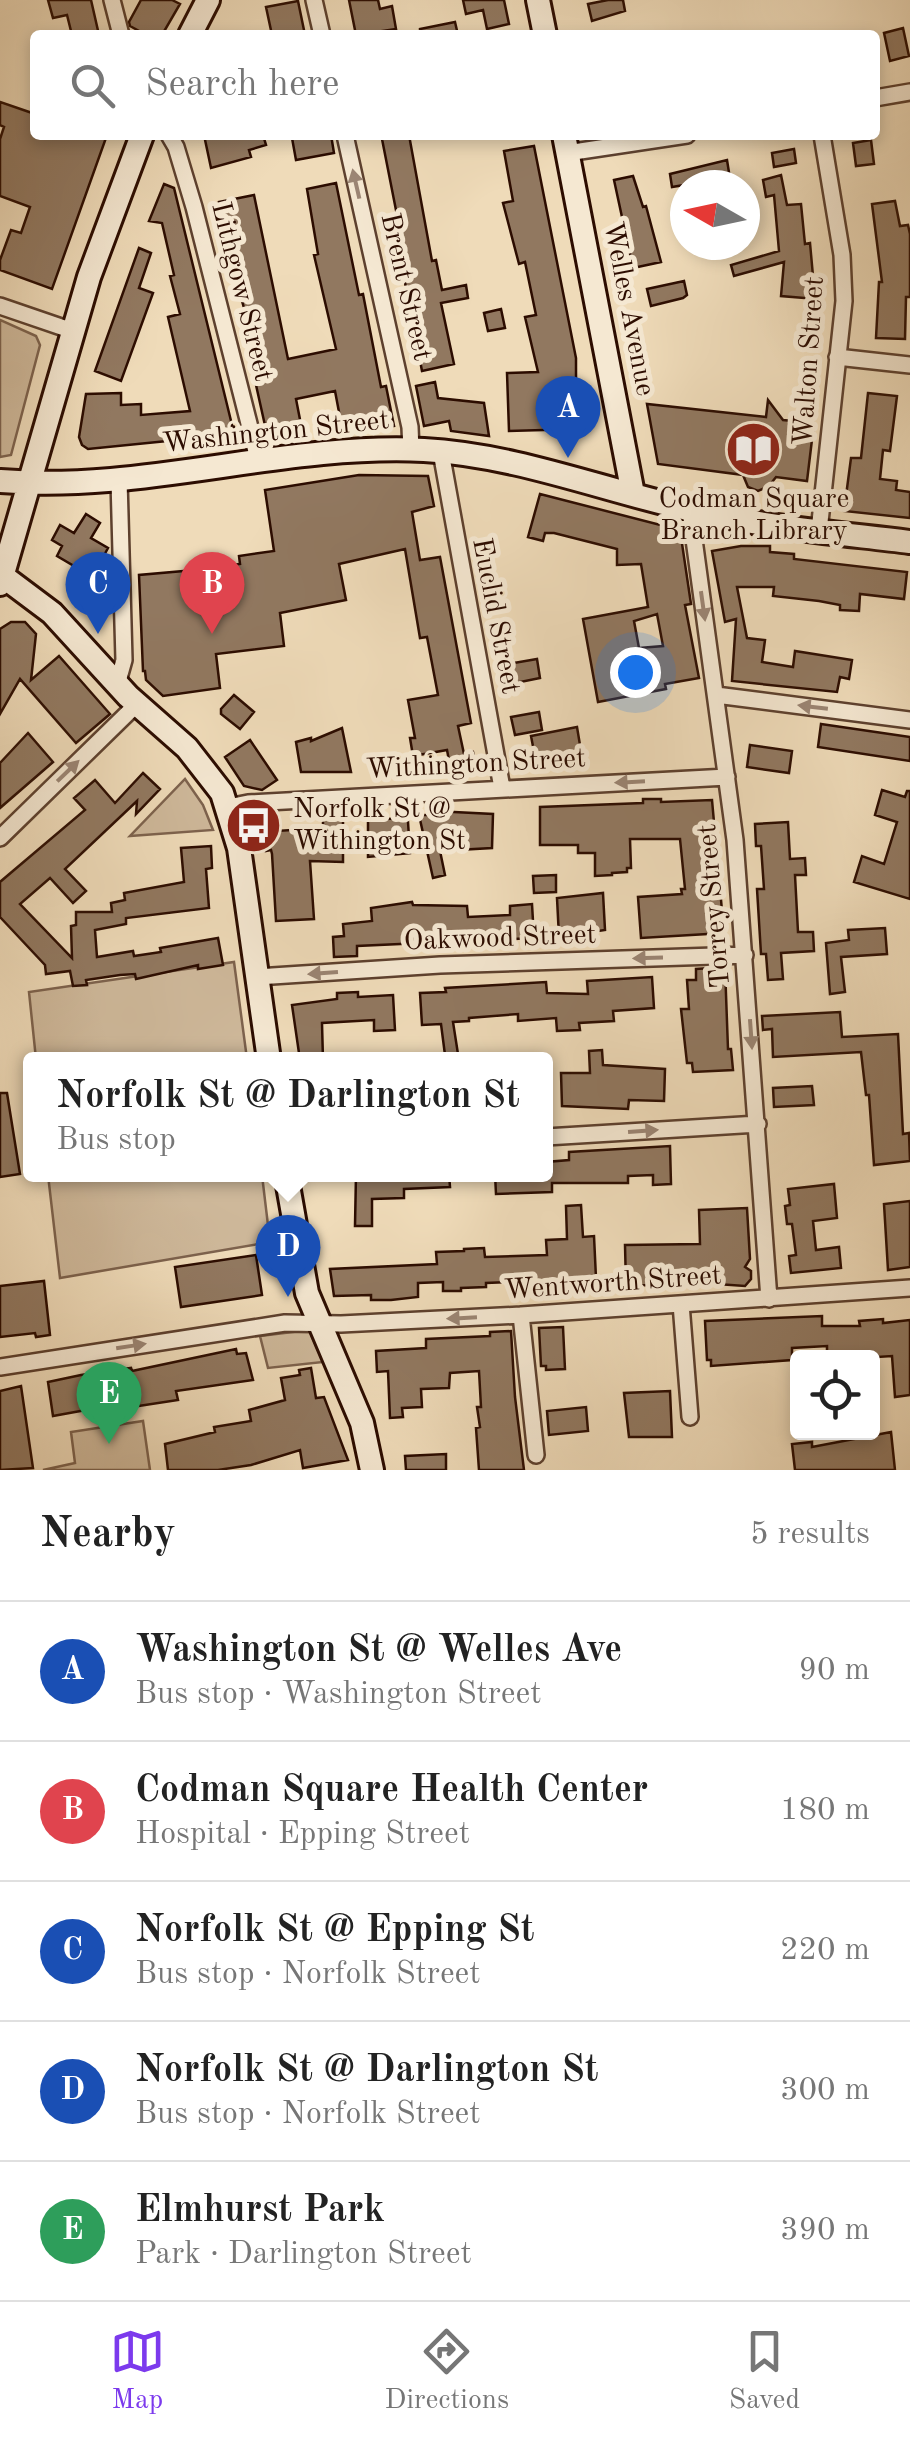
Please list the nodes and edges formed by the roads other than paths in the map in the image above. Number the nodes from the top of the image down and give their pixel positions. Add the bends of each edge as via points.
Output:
1 (112, 0) edge
2 (208, 0) edge
3 (314, 0) edge
4 (538, 0) edge
5 (120, 30) edge
6 (193, 30) edge
7 (321, 30) edge
8 (544, 30) edge
9 (910, 92) edge
10 (880, 97) edge
11 (140, 140) edge
12 (172, 140) edge
13 (347, 140) edge
14 (620, 140) edge
15 (823, 140) edge
16 (566, 144) edge
17 (0, 306) edge
18 (73, 331) junction
19 (838, 357) junction
20 (910, 364) edge
21 (411, 450) junction
22 (441, 452) junction
23 (259, 463) junction
24 (119, 480) junction
25 (0, 482) edge
26 (32, 484) junction
27 (632, 494) junction
28 (690, 510) junction
29 (819, 531) junction
30 (910, 542) edge
31 (2, 580) edge
32 (118, 685) junction
33 (716, 695) junction
34 (137, 704) junction
35 (910, 720) edge
36 (727, 778) junction
37 (502, 788) junction
38 (228, 807) junction
39 (0, 838) edge
40 (745, 955) junction
41 (258, 977) junction
42 (268, 1052) edge
43 (758, 1124) junction
44 (553, 1137) edge
45 (287, 1182) edge
46 (910, 1288) edge
47 (769, 1299) junction
48 (681, 1304) junction
49 (521, 1315) junction
50 (319, 1323) junction
51 (0, 1366) edge
52 (690, 1417) dead end
53 (536, 1455) dead end
54 (372, 1470) edge

1 - 5 street
2 - 6 main road
3 - 7 street
4 - 8 main road
9 - 10 street
11 - 18 main road
12 - 23 street, Lithgow Street
21 -> 13 street, Brent Street
14 - 16 street
15 - 19 street, Walton Street via 842,255
16 - 27 main road, Welles Avenue
17 - 18 street
18 - 26 main road
19 - 20 street
19 - 29 street, Walton Street
21 - 22 main road, Washington Street
21 - 23 main road, Washington Street
22 - 27 main road, Washington Street via 533,467
22 - 37 street, Euclid Street
23 - 24 main road, Washington Street
24 - 26 main road, Washington Street
24 - 32 street via 124,660
25 - 26 main road, Washington Street
26 - 31 main road
27 - 28 main road, Washington Street
28 - 29 main road, Washington Street
28 -> 33 street, Torrey Street
29 - 30 main road, Washington Street
31 - 32 main road via 52,612
32 - 34 main road
35 -> 33 street
33 - 36 street, Torrey Street
34 - 38 main road via 187,748
39 -> 34 street
36 -> 37 street, Withington Street
36 - 40 street, Torrey Street
37 - 38 street, Withington Street
38 - 41 main road
40 -> 41 street, Oakwood Street
40 -> 43 street, Torrey Street
41 - 42 main road
44 -> 43 street
43 - 47 street, Torrey Street
45 - 50 main road via 300,1266
46 - 47 street, Wentworth Street
47 - 48 street, Wentworth Street
48 - 49 street, Wentworth Street
48 - 52 street
49 -> 50 street, Wentworth Street
49 - 53 street
51 -> 50 street, Wentworth Street
50 - 54 main road via 362,1423

